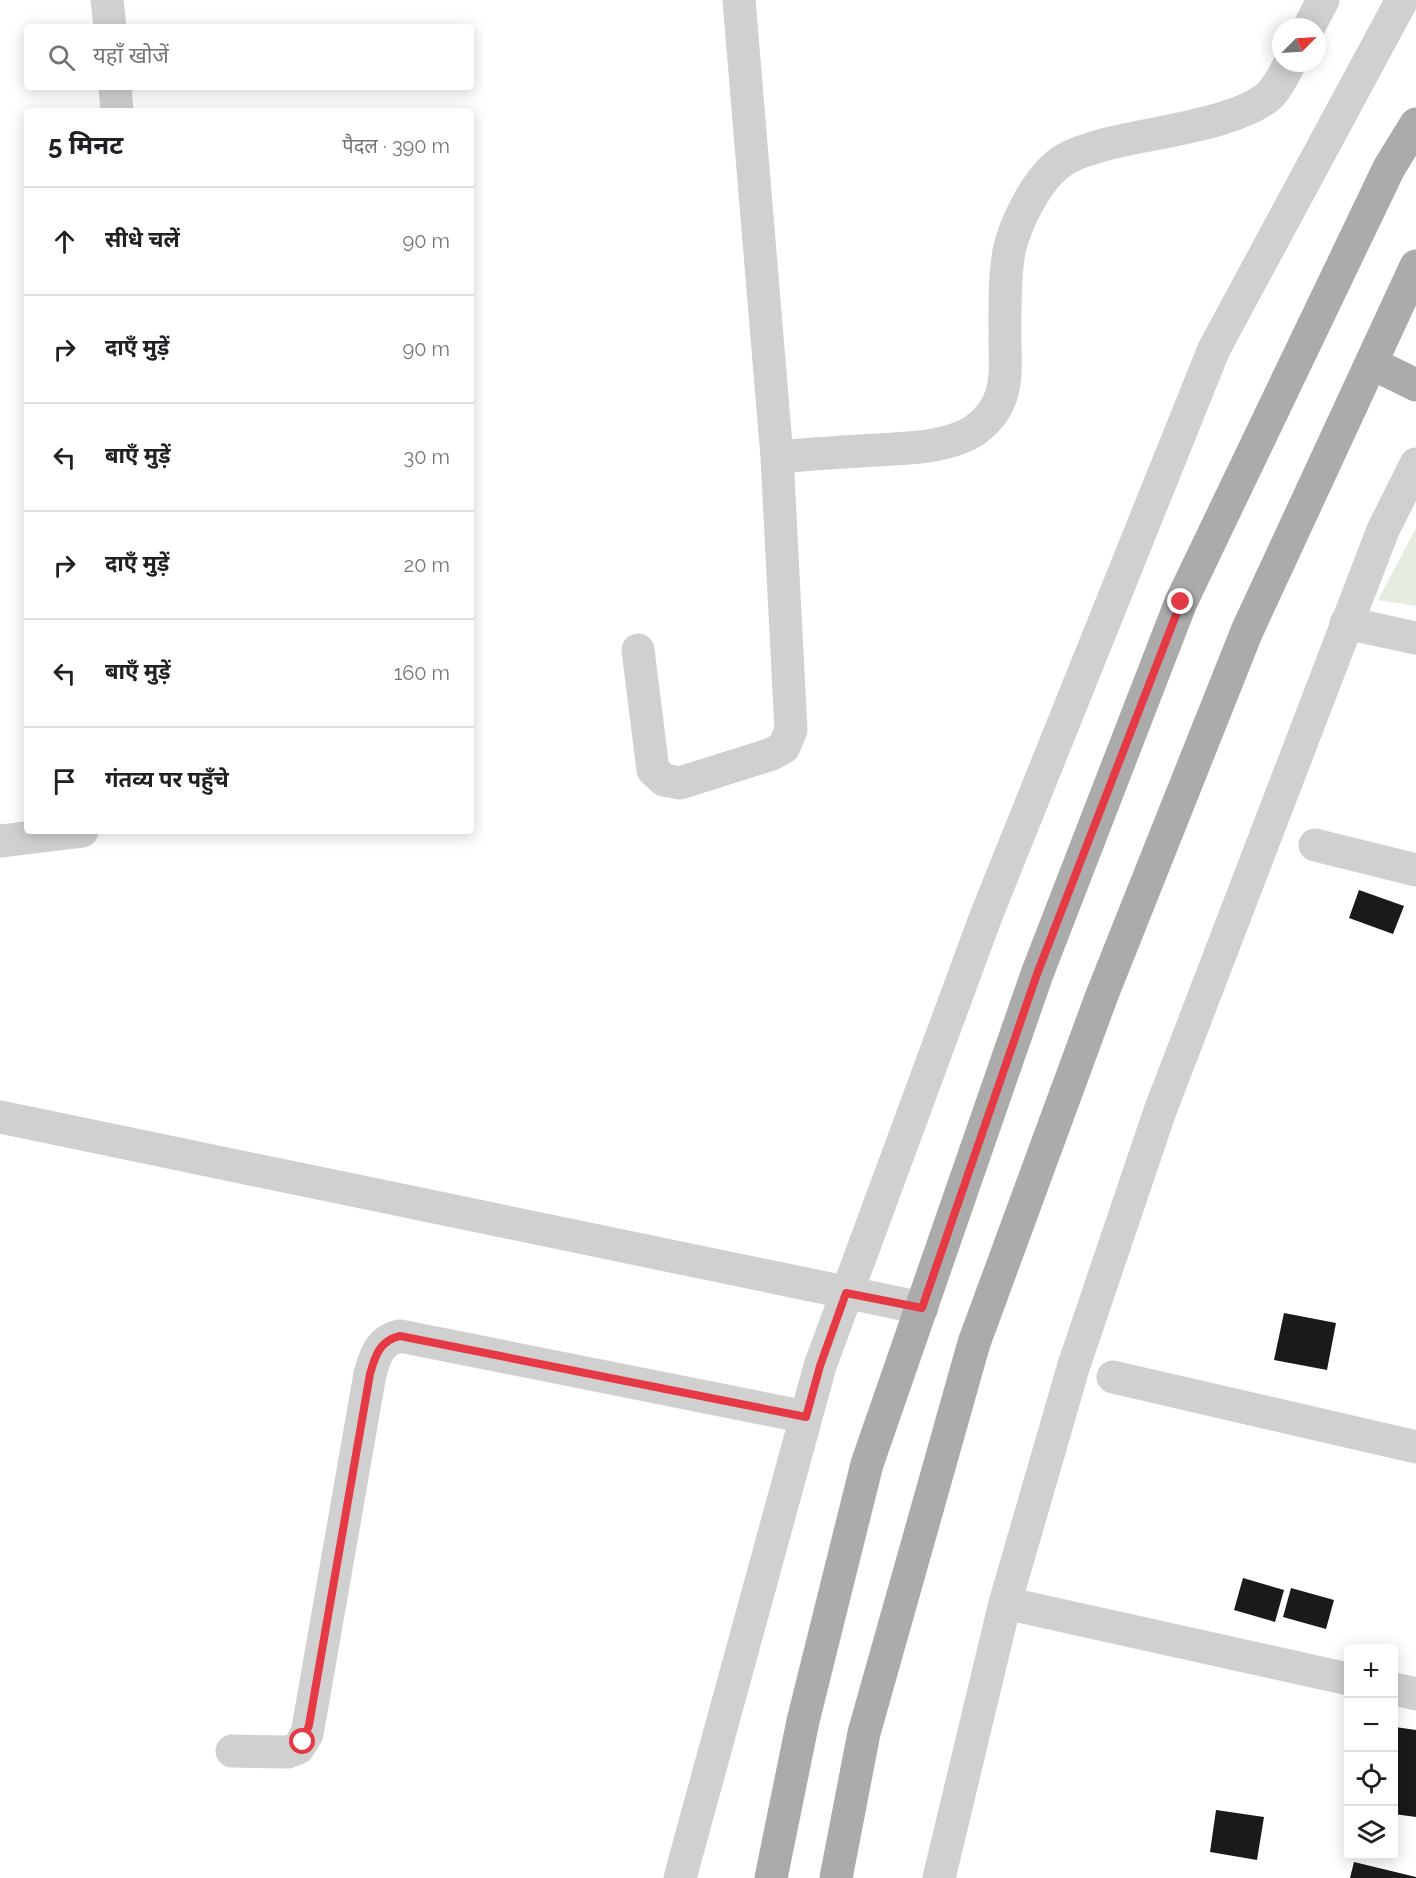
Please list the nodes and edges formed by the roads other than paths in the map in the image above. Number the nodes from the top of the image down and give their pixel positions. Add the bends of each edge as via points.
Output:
1 (107, 0) edge
2 (739, 0) edge
3 (1323, 0) edge
4 (1402, 0) edge
5 (1314, 18) edge
6 (110, 24) edge
7 (1285, 72) edge
8 (115, 90) edge
9 (117, 108) edge
10 (1416, 124) edge
11 (1416, 266) edge
12 (1371, 363) junction
13 (1416, 385) edge
14 (777, 457) junction
15 (1416, 464) edge
16 (1346, 623) junction
17 (1416, 638) edge
18 (638, 650) dead end
19 (55, 834) edge
20 (0, 840) edge
21 (1315, 845) dead end
22 (1416, 870) edge
23 (0, 1117) edge
24 (846, 1293) junction
25 (922, 1308) junction
26 (1113, 1377) dead end
27 (806, 1417) junction
28 (1416, 1447) edge
29 (1005, 1604) junction
30 (1344, 1678) edge
31 (1398, 1690) edge
32 (1416, 1694) edge
33 (232, 1751) dead end
34 (680, 1878) edge
35 (771, 1878) edge
36 (836, 1878) edge
37 (939, 1878) edge

1 - 6 street
2 - 14 street
3 - 5 street
4 - 24 street via 1214,349 986,916
7 - 14 street via 1262,101 1239,112 1079,152 1057,165 1031,196 1009,251 1005,374 1001,396 979,428 930,446
8 - 9 street
10 - 25 main road via 1389,168 1181,602 1037,974
11 - 12 main road
12 - 13 main road
12 - 36 main road via 1242,642 1102,995 974,1343 864,1733
14 - 18 street via 791,730 784,747 680,783 664,780 653,770
15 - 16 street via 1383,530
16 - 17 street
16 - 29 street via 1160,1111 1074,1365
19 - 20 street
21 - 22 street
23 - 24 street
24 - 25 street
24 - 27 street
25 - 35 main road via 867,1464 803,1721
26 - 28 street
27 - 33 street via 400,1336 385,1342 376,1354 370,1374 307,1734 298,1748 288,1752
27 - 34 street
29 - 30 street
29 - 37 street
31 - 32 street

